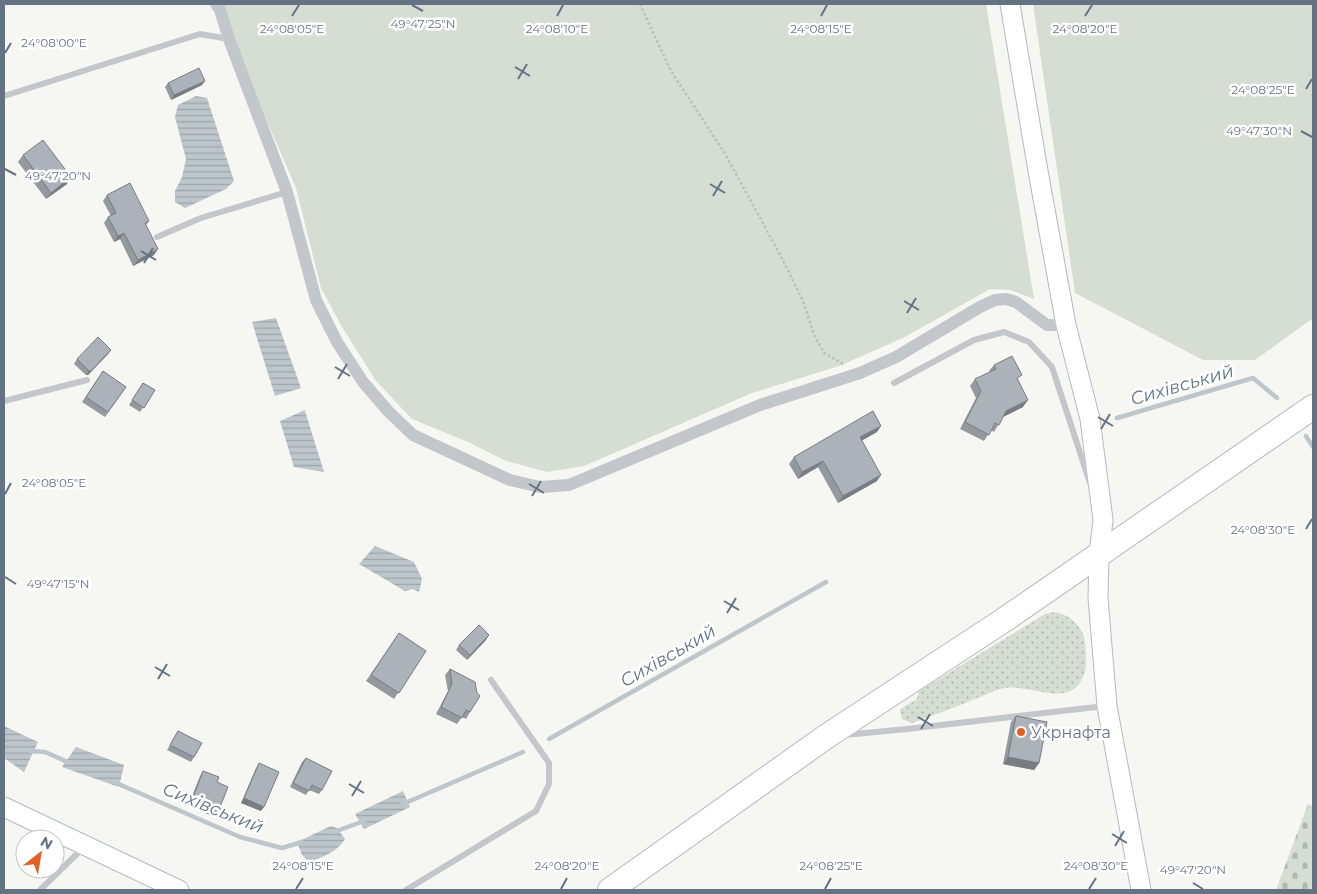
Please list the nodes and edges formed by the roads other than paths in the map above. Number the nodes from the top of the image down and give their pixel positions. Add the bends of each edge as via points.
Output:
1 (216, 4) edge
2 (1010, 4) edge
3 (230, 39) junction
4 (4, 96) edge
5 (287, 192) junction
6 (157, 236) dead end
7 (1066, 324) junction
8 (87, 380) dead end
9 (894, 383) dead end
10 (4, 401) edge
11 (1313, 407) edge
12 (1103, 520) junction
13 (1099, 556) junction
14 (491, 680) dead end
15 (1107, 706) junction
16 (827, 736) junction
17 (4, 807) edge
18 (85, 846) junction
19 (40, 890) edge
20 (179, 890) edge
21 (406, 890) edge
22 (610, 890) edge
23 (1141, 890) edge

1 - 3 street
2 - 7 street
3 - 4 lane via 200,34
3 - 5 street
5 - 6 lane via 201,218
5 - 7 street via 316,300 362,382 413,436 510,480 540,488 569,485 760,405 860,373 896,357 995,300 1016,302 1047,325
7 - 12 street via 1090,419
8 - 10 lane
9 - 12 lane via 974,340 1004,332 1029,342 1052,368
11 - 13 highway
12 - 13 street
13 - 15 street via 1098,598
13 - 16 highway
14 - 21 lane via 549,763 549,784 536,811
15 - 16 lane
15 - 23 street
16 - 22 highway
17 - 18 street
18 - 19 lane
18 - 20 street

